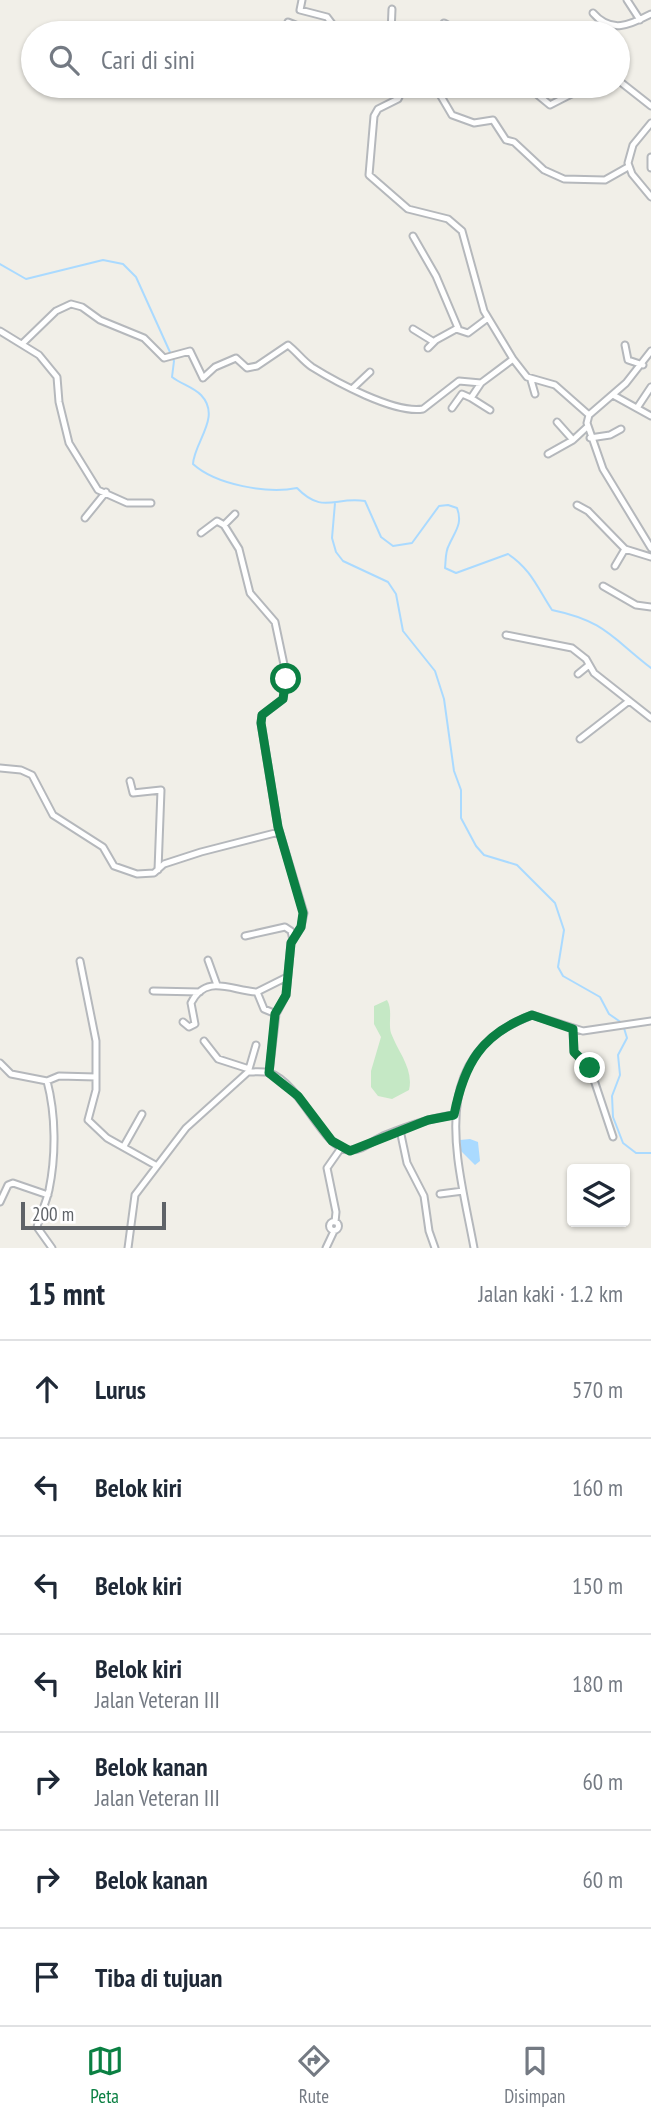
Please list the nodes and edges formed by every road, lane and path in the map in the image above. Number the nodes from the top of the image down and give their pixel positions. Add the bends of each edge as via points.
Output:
1 (302, 0) edge
2 (627, 0) edge
3 (392, 9) dead end
4 (593, 13) dead end
5 (651, 14) edge
6 (640, 20) junction
7 (329, 21) edge
8 (392, 21) edge
9 (602, 21) edge
10 (630, 25) edge
11 (630, 89) edge
12 (398, 98) edge
13 (442, 98) edge
14 (540, 98) edge
15 (566, 98) edge
16 (651, 106) edge
17 (651, 123) edge
18 (651, 157) edge
19 (628, 167) junction
20 (651, 168) edge
21 (651, 197) edge
22 (413, 236) dead end
23 (488, 318) junction
24 (458, 328) junction
25 (412, 329) dead end
26 (0, 331) edge
27 (434, 342) junction
28 (23, 343) junction
29 (625, 345) dead end
30 (429, 348) dead end
31 (651, 351) edge
32 (513, 359) junction
33 (643, 365) junction
34 (370, 372) dead end
35 (531, 380) junction
36 (481, 383) junction
37 (651, 387) edge
38 (353, 388) junction
39 (535, 394) dead end
40 (613, 395) junction
41 (471, 398) junction
42 (453, 408) dead end
43 (637, 408) junction
44 (490, 410) dead end
45 (589, 415) junction
46 (651, 416) edge
47 (557, 422) dead end
48 (587, 427) junction
49 (621, 429) dead end
50 (590, 438) junction
51 (573, 440) junction
52 (548, 454) dead end
53 (106, 492) junction
54 (151, 503) dead end
55 (577, 505) dead end
56 (235, 514) dead end
57 (85, 518) dead end
58 (224, 526) junction
59 (201, 533) dead end
60 (651, 548) edge
61 (625, 549) junction
62 (651, 557) edge
63 (615, 566) dead end
64 (603, 586) dead end
65 (648, 608) edge
66 (651, 616) edge
67 (506, 635) dead end
68 (589, 665) junction
69 (578, 674) dead end
70 (629, 701) junction
71 (651, 718) edge
72 (580, 739) dead end
73 (0, 768) edge
74 (130, 781) dead end
75 (279, 832) junction
76 (158, 870) junction
77 (245, 936) dead end
78 (293, 940) junction
79 (208, 960) dead end
80 (80, 961) dead end
81 (287, 977) junction
82 (217, 985) junction
83 (153, 991) dead end
84 (200, 992) junction
85 (257, 992) junction
86 (275, 1014) junction
87 (651, 1021) edge
88 (183, 1022) dead end
89 (573, 1029) junction
90 (204, 1041) dead end
91 (256, 1045) dead end
92 (0, 1063) edge
93 (249, 1070) junction
94 (269, 1073) junction
95 (96, 1077) junction
96 (47, 1081) junction
97 (142, 1114) dead end
98 (454, 1115) junction
99 (400, 1130) junction
100 (613, 1137) dead end
101 (124, 1146) junction
102 (341, 1148) junction
103 (157, 1166) junction
104 (463, 1191) junction
105 (440, 1194) dead end
106 (48, 1195) junction
107 (0, 1202) edge
108 (52, 1248) edge
109 (128, 1248) edge
110 (326, 1248) edge
111 (435, 1248) edge
112 (474, 1248) edge

1 - 7 street via 300,10
2 - 6 street
3 - 8 street
4 - 9 street
5 - 6 street
6 - 10 street
11 - 16 street
12 - 23 street via 379,108 374,117 369,175 408,209 448,219 461,231
13 - 19 street via 452,116 474,123 493,120 506,140 559,177 605,180
14 - 15 street via 554,105
17 - 19 street via 633,145
18 - 20 street
19 - 21 street
22 - 24 street
23 - 24 street via 468,333
23 - 32 street
24 - 27 street
25 - 27 street
26 - 28 street
27 - 30 street
28 - 38 street via 55,311 71,304 144,338 158,355 168,359 190,351 198,372 205,377 236,358 247,368 257,366 288,345 313,367
28 - 53 street via 57,377 72,453 98,490
29 - 33 street via 628,360
31 - 33 street
32 - 35 street
32 - 36 street
33 - 40 street
34 - 38 street
35 - 39 street
35 - 45 street via 555,385
36 - 38 street via 459,381 420,410
36 - 41 street
37 - 43 street
40 - 43 street
40 - 45 street
41 - 42 street via 461,394
41 - 44 street
43 - 46 street
45 - 48 street
47 - 51 street
48 - 50 street
48 - 51 street
49 - 50 street
50 - 60 street
51 - 52 street
53 - 54 street via 127,503
53 - 57 street
55 - 61 street
56 - 58 street
58 - 59 street via 217,521
58 - 75 street via 241,554 250,593 275,622 286,674 283,699 261,717
61 - 62 street
61 - 63 street
64 - 65 street
65 - 66 street
67 - 68 street via 572,648
68 - 69 street
68 - 70 street
70 - 71 street
70 - 72 street
73 - 76 street via 35,777 50,811 103,847 114,866 143,875
74 - 76 street via 133,793 161,790
75 - 76 street via 201,852
75 - 78 street via 303,904 301,927
77 - 78 street via 285,927
78 - 81 street
79 - 82 street
80 - 95 street via 96,1036
81 - 85 street
81 - 86 street via 285,999
82 - 84 street
82 - 85 street
83 - 84 street
84 - 88 street via 191,1003 195,1024 188,1027
85 - 86 street via 264,1009
86 - 94 street
87 - 89 street
89 - 98 street via 532,1015 500,1032 471,1059
89 - 100 street via 574,1052 590,1068
90 - 93 street via 218,1059
91 - 93 street
92 - 96 street via 15,1076
93 - 94 street
93 - 103 street via 186,1128
94 - 102 street via 298,1096
95 - 96 street via 59,1076
95 - 101 street via 88,1120
96 - 106 street via 53,1126
97 - 101 street
98 - 99 street
98 - 104 street
99 - 102 street via 356,1150
99 - 111 street via 407,1163 424,1196
101 - 103 street
102 - 110 street via 327,1168 338,1228
103 - 109 street via 135,1195
104 - 105 street
104 - 112 street
106 - 107 street via 13,1183
106 - 108 street via 37,1227

